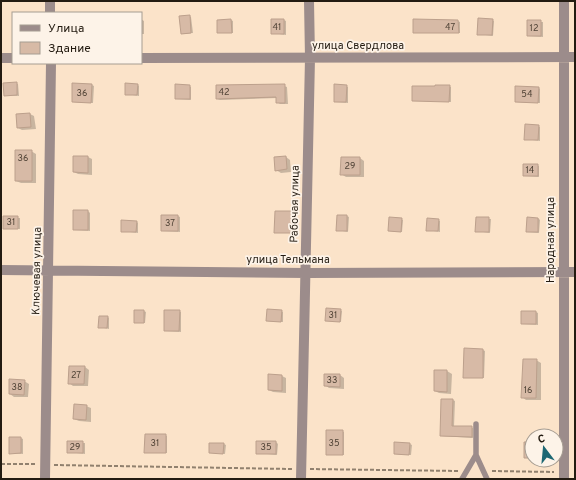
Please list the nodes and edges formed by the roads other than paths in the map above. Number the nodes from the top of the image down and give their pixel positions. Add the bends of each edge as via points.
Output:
1 (50, 1) edge
2 (309, 1) edge
3 (564, 1) edge
4 (50, 12) edge
5 (564, 56) junction
6 (575, 56) edge
7 (1, 58) edge
8 (12, 58) edge
9 (142, 58) edge
10 (310, 58) junction
11 (51, 64) edge
12 (1, 270) edge
13 (49, 271) junction
14 (564, 272) junction
15 (575, 272) edge
16 (306, 273) junction
17 (476, 424) dead end
18 (476, 455) junction
19 (301, 474) edge
20 (564, 475) edge
21 (46, 479) edge
22 (462, 479) edge
23 (487, 479) edge

1 - 4 street
2 - 10 street, Рабочая улица
3 - 5 street, Народная улица
5 - 6 street, улица Свердлова
5 - 10 street, улица Свердлова
5 - 14 street, Народная улица
7 - 8 street
9 - 10 street, улица Свердлова
10 - 16 street, Рабочая улица
11 - 13 street, Ключевая улица
12 - 13 street, улица Тельмана
13 - 16 street, улица Тельмана
13 - 21 street, Ключевая улица
14 - 15 street, улица Тельмана
14 - 16 street, улица Тельмана
14 - 20 street, Народная улица
16 - 19 street, Рабочая улица
17 - 18 lane
18 - 22 lane
18 - 23 lane

